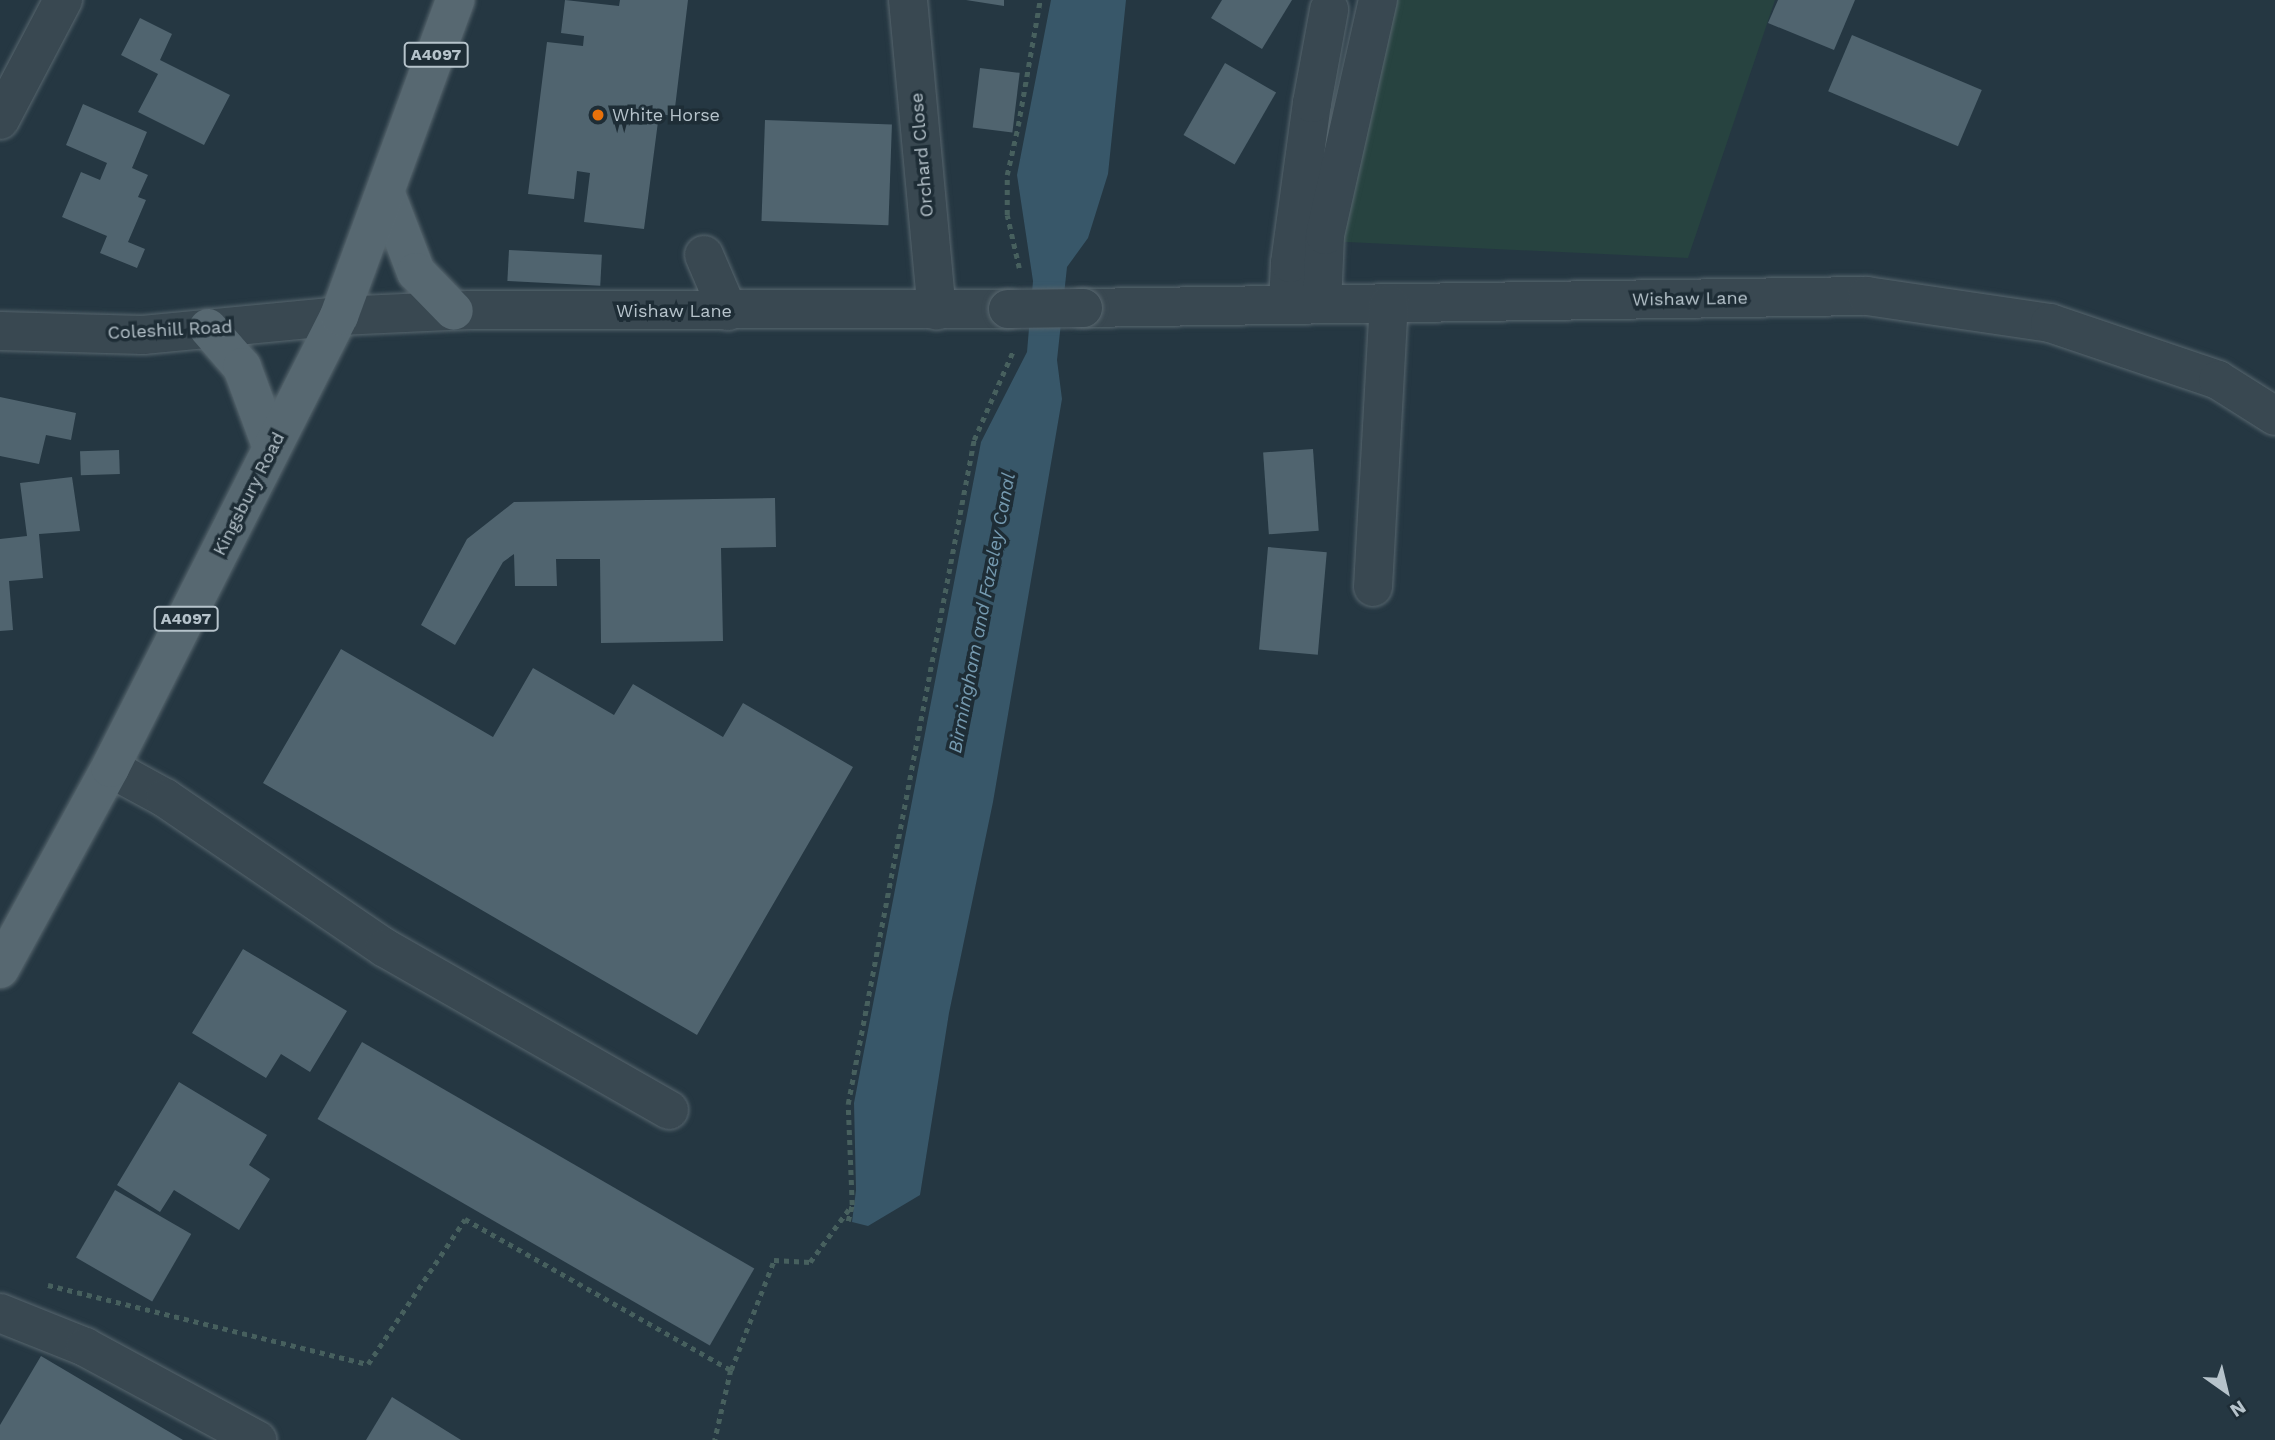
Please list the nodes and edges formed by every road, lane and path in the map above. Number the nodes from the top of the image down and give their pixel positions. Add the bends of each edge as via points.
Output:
1 (63, 0) edge
2 (455, 0) edge
3 (908, 0) edge
4 (1040, 0) edge
5 (1378, 0) edge
6 (1329, 10) dead end
7 (0, 120) edge
8 (386, 194) junction
9 (704, 255) dead end
10 (1020, 273) dead end
11 (1389, 303) junction
12 (1305, 304) junction
13 (937, 310) junction
14 (454, 311) junction
15 (728, 311) junction
16 (339, 316) junction
17 (1013, 323) junction
18 (208, 328) junction
19 (0, 331) edge
20 (2275, 416) edge
21 (272, 448) junction
22 (1373, 587) dead end
23 (110, 768) junction
24 (0, 969) edge
25 (669, 1110) dead end
26 (852, 1205) junction
27 (848, 1221) dead end
28 (39, 1283) dead end
29 (0, 1313) edge
30 (731, 1370) junction
31 (257, 1440) edge
32 (715, 1440) edge

1 - 7 street
2 - 8 main road, Kingsbury Road / A4097
3 - 13 street, Orchard Close
4 - 10 path via 1007,175 1007,215
5 - 12 street
6 - 12 street via 1290,263
8 - 14 main road via 416,272
8 - 16 main road, Kingsbury Road / A4097
9 - 15 street
11 - 12 street, Wishaw Lane
11 - 20 street, Wishaw Lane via 1867,296 2050,323 2218,380
11 - 22 street
12 - 17 street, Wishaw Lane, bridge via 1083,308
13 - 15 street, Wishaw Lane
13 - 17 street, Wishaw Lane
14 - 15 street, Wishaw Lane
14 - 16 street, Wishaw Lane
16 - 18 street, Coleshill Road
16 - 21 main road, Kingsbury Road / A4097
17 - 26 path via 1013,358 974,440 848,1104
18 - 19 street, Coleshill Road via 143,335
18 - 21 main road via 242,367
21 - 23 main road, Kingsbury Road / A4097
23 - 24 main road, Kingsbury Road / A4097
23 - 25 street via 165,799 385,948
26 - 27 path
26 - 30 path via 810,1262 774,1260
28 - 30 path via 368,1364 466,1219
29 - 31 street via 85,1347
30 - 32 path

